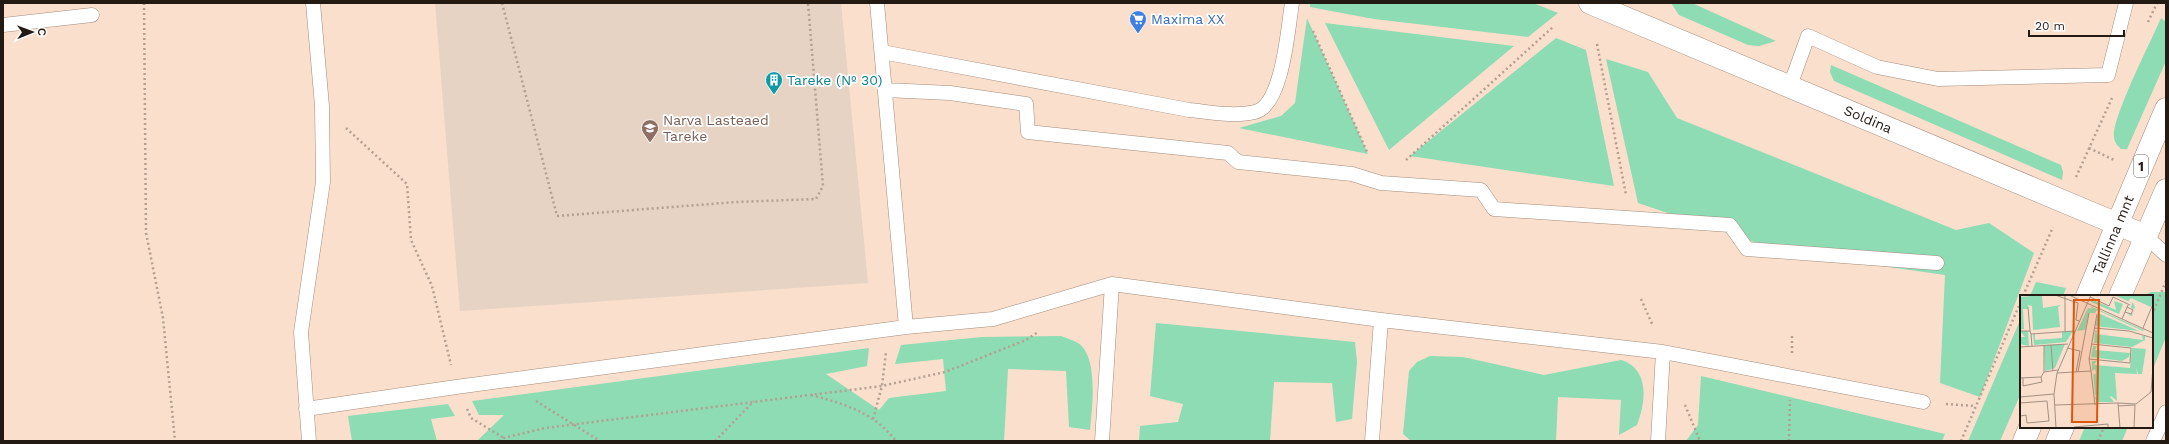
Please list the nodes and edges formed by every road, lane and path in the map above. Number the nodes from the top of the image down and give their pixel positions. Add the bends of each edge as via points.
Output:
1 (144, 3) edge
2 (313, 3) edge
3 (502, 3) edge
4 (808, 3) edge
5 (877, 3) edge
6 (1292, 3) edge
7 (1590, 3) edge
8 (2126, 3) edge
9 (2157, 3) edge
10 (1610, 8) edge
11 (92, 15) dead end
12 (2147, 24) dead end
13 (3, 25) edge
14 (1310, 25) dead end
15 (1553, 27) dead end
16 (1597, 44) dead end
17 (882, 52) junction
18 (1790, 86) junction
19 (885, 90) junction
20 (2115, 93) dead end
21 (322, 106) junction
22 (2166, 109) edge
23 (2089, 148) junction
24 (2116, 160) dead end
25 (1381, 183) junction
26 (2166, 190) edge
27 (2063, 202) junction
28 (1630, 218) junction
29 (2118, 225) junction
30 (2146, 236) junction
31 (2166, 255) edge
32 (1937, 263) dead end
33 (2166, 281) edge
34 (1112, 284) junction
35 (2023, 295) edge
36 (2087, 295) edge
37 (2120, 295) edge
38 (2020, 303) edge
39 (2153, 313) edge
40 (1381, 320) junction
41 (906, 327) junction
42 (888, 330) junction
43 (1040, 331) dead end
44 (1663, 352) junction
45 (504, 380) junction
46 (882, 386) junction
47 (456, 387) junction
48 (808, 394) junction
49 (754, 401) junction
50 (1923, 402) joint
51 (1976, 406) junction
52 (306, 410) junction
53 (2166, 412) edge
54 (873, 419) junction
55 (572, 424) junction
56 (2030, 428) edge
57 (2063, 428) edge
58 (2104, 428) edge
59 (504, 438) junction
60 (174, 441) edge
61 (309, 441) edge
62 (499, 441) edge
63 (600, 441) edge
64 (715, 441) edge
65 (896, 441) edge
66 (1102, 441) edge
67 (1372, 441) edge
68 (1658, 441) edge
69 (1961, 441) edge
70 (2024, 441) edge
71 (2057, 441) edge
72 (2098, 441) edge
73 (2153, 441) edge

1 - 60 path via 146,233 163,318
2 - 21 lane
3 - 4 path via 557,216 736,202 816,200 823,186
5 - 17 lane
6 - 17 lane via 1277,86 1265,107 1256,112 1226,114 1189,110
7 - 10 main road, Soldina
8 - 18 lane via 2108,75 1938,79 1877,66 1808,36
9 - 12 path
10 - 18 main road, Soldina
11 - 13 lane
14 - 25 path
15 - 25 path
16 - 28 path
17 - 19 lane
18 - 27 main road, Soldina
19 - 25 lane via 950,93 1026,104 1028,132 1228,153 1238,162 1352,174
19 - 41 lane
20 - 23 path
21 - 47 path via 407,184 411,240 432,286
21 - 52 lane via 323,182 301,332
22 - 29 main road, Tallinna mnt / 1
23 - 24 path
23 - 27 path
25 - 28 lane via 1481,190 1494,209
26 - 30 main road
27 - 29 main road, Soldina
27 - 35 path
28 - 32 lane via 1730,225 1747,249
29 - 30 main road, Soldina
29 - 36 main road, Tallinna mnt / 1
30 - 31 lane
30 - 37 main road
33 - 39 path
34 - 40 lane
34 - 41 lane via 993,319
34 - 66 lane
38 - 51 path
40 - 44 lane
40 - 67 lane
41 - 42 lane
42 - 45 lane
42 - 46 path
43 - 46 path via 1026,340 945,372
44 - 50 lane
44 - 68 lane
45 - 47 lane
45 - 55 path
46 - 48 path
46 - 54 path
47 - 52 lane
47 - 59 path via 471,418
48 - 49 path
48 - 54 path via 849,405
49 - 55 path
49 - 64 path
50 - 51 path
51 - 69 path
52 - 61 lane
53 - 73 lane
54 - 65 path
55 - 59 path
55 - 63 path
56 - 70 main road
57 - 71 main road
58 - 72 path
59 - 62 path

